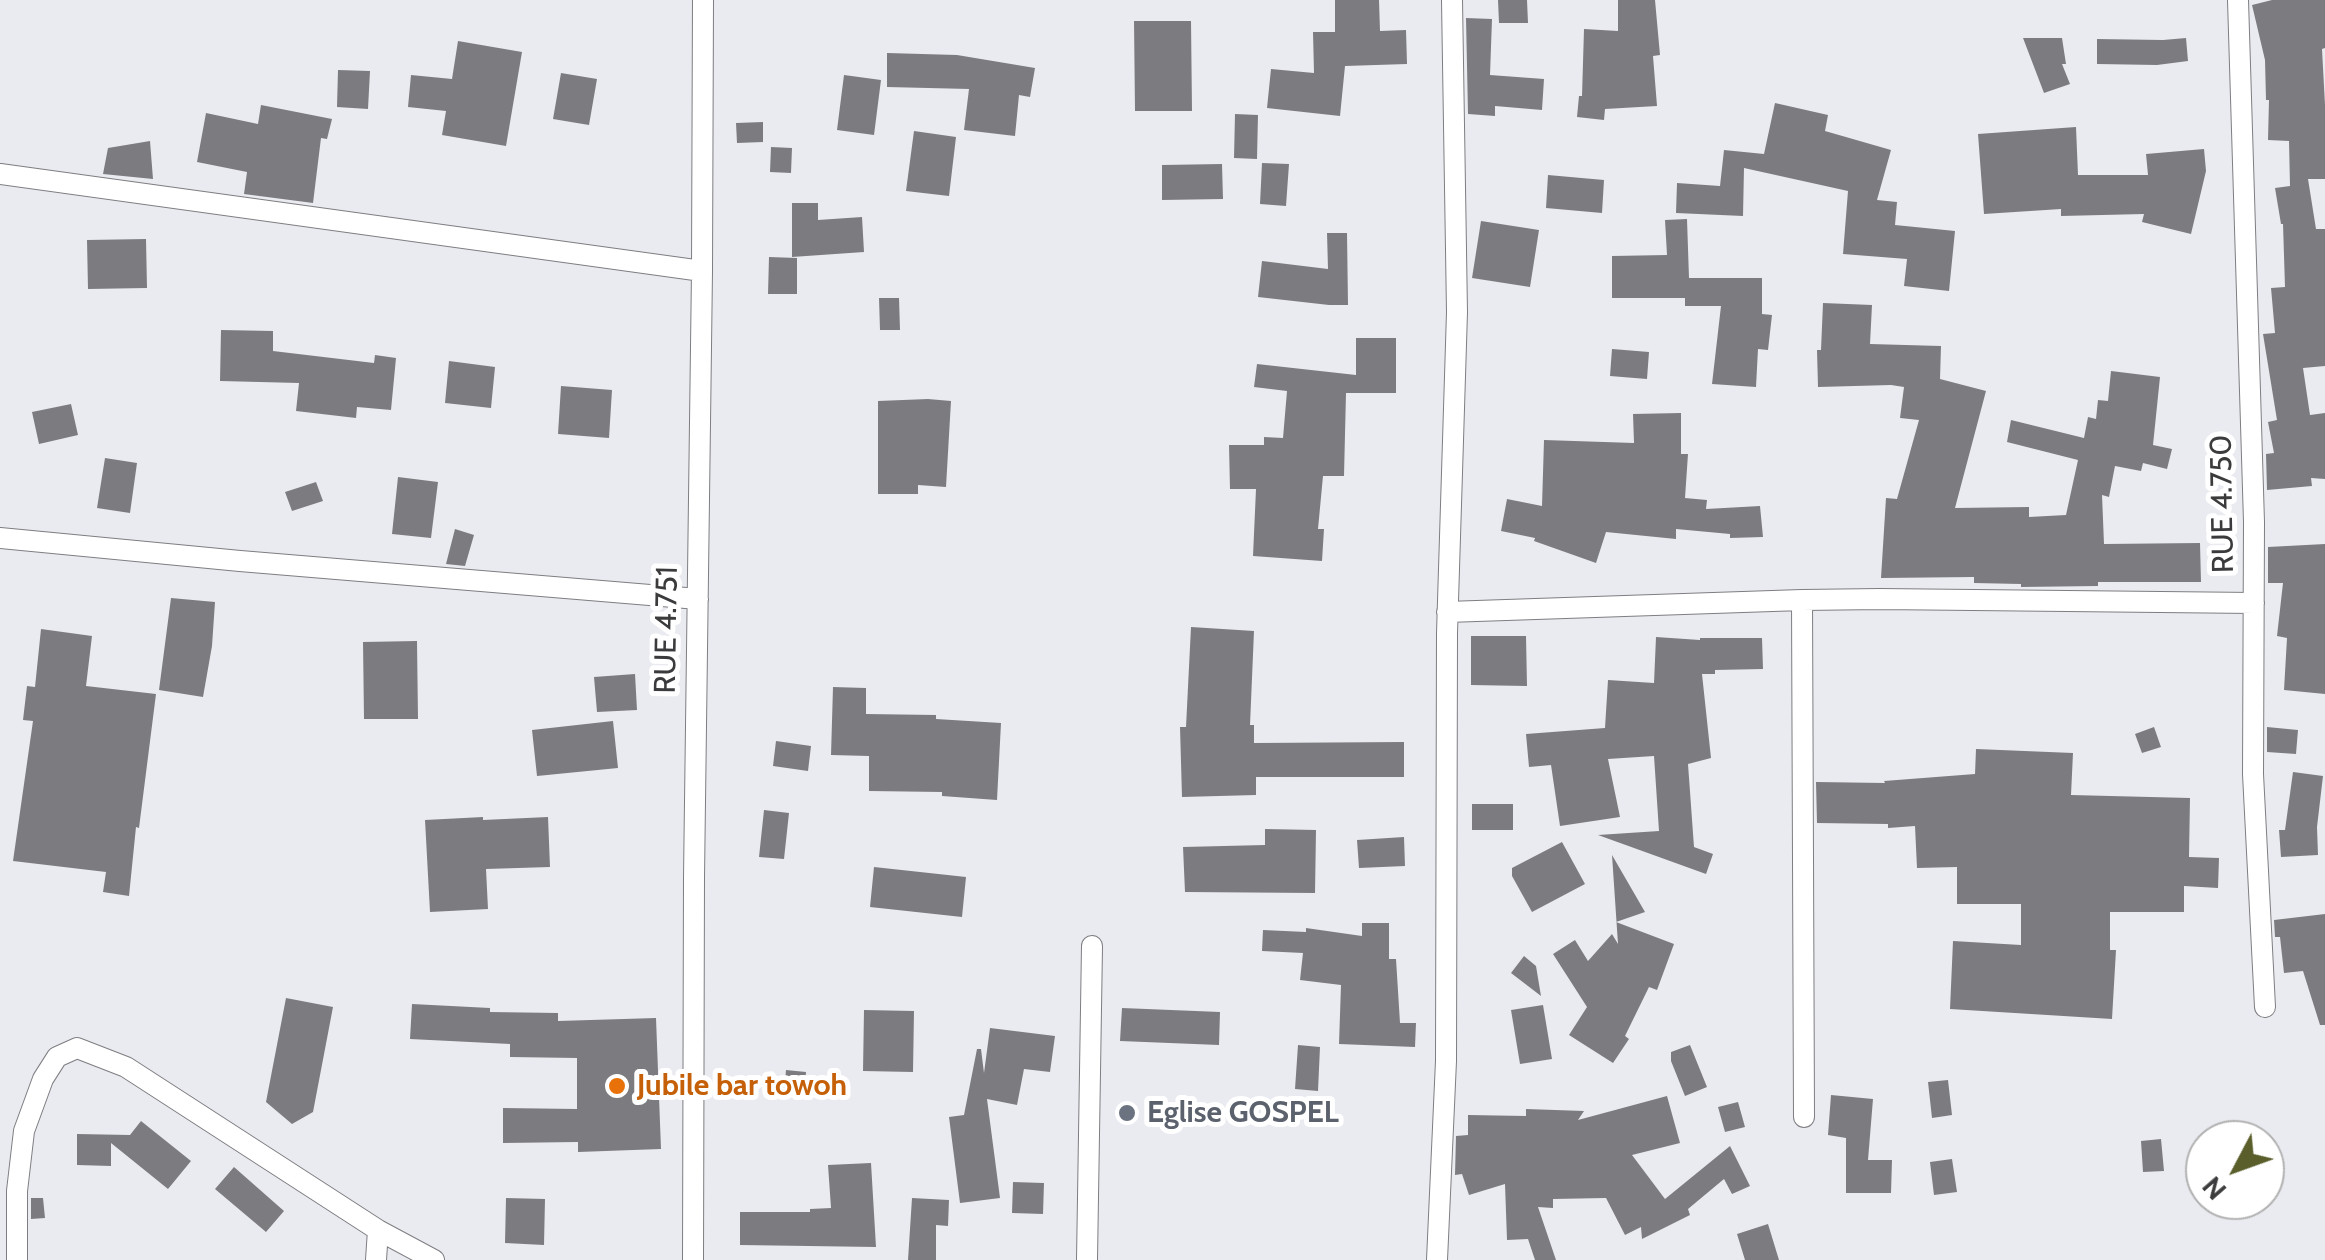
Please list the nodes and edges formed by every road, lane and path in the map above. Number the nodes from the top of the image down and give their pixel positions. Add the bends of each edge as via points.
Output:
1 (703, 0) edge
2 (1452, 0) edge
3 (2238, 0) edge
4 (0, 174) edge
5 (702, 271) junction
6 (0, 538) edge
7 (698, 599) junction
8 (1802, 600) junction
9 (2254, 602) junction
10 (1448, 612) junction
11 (1092, 946) dead end
12 (2265, 1006) dead end
13 (1804, 1117) dead end
14 (378, 1230) junction
15 (16, 1260) edge
16 (376, 1260) edge
17 (434, 1260) edge
18 (692, 1260) edge
19 (1087, 1260) edge
20 (1437, 1260) edge

1 - 5 street, RUE 4.751
2 - 10 street via 1457,312
3 - 9 street, RUE 4.750
4 - 5 street
5 - 7 street, RUE 4.751
6 - 7 street
7 - 18 street, RUE 4.751
8 - 9 street
8 - 10 street
8 - 13 street
9 - 12 street, RUE 4.750 via 2253,774
10 - 20 street via 1446,1061
11 - 19 street
14 - 15 street via 126,1067 77,1048 58,1058 44,1078 24,1131
14 - 16 street
14 - 17 street

